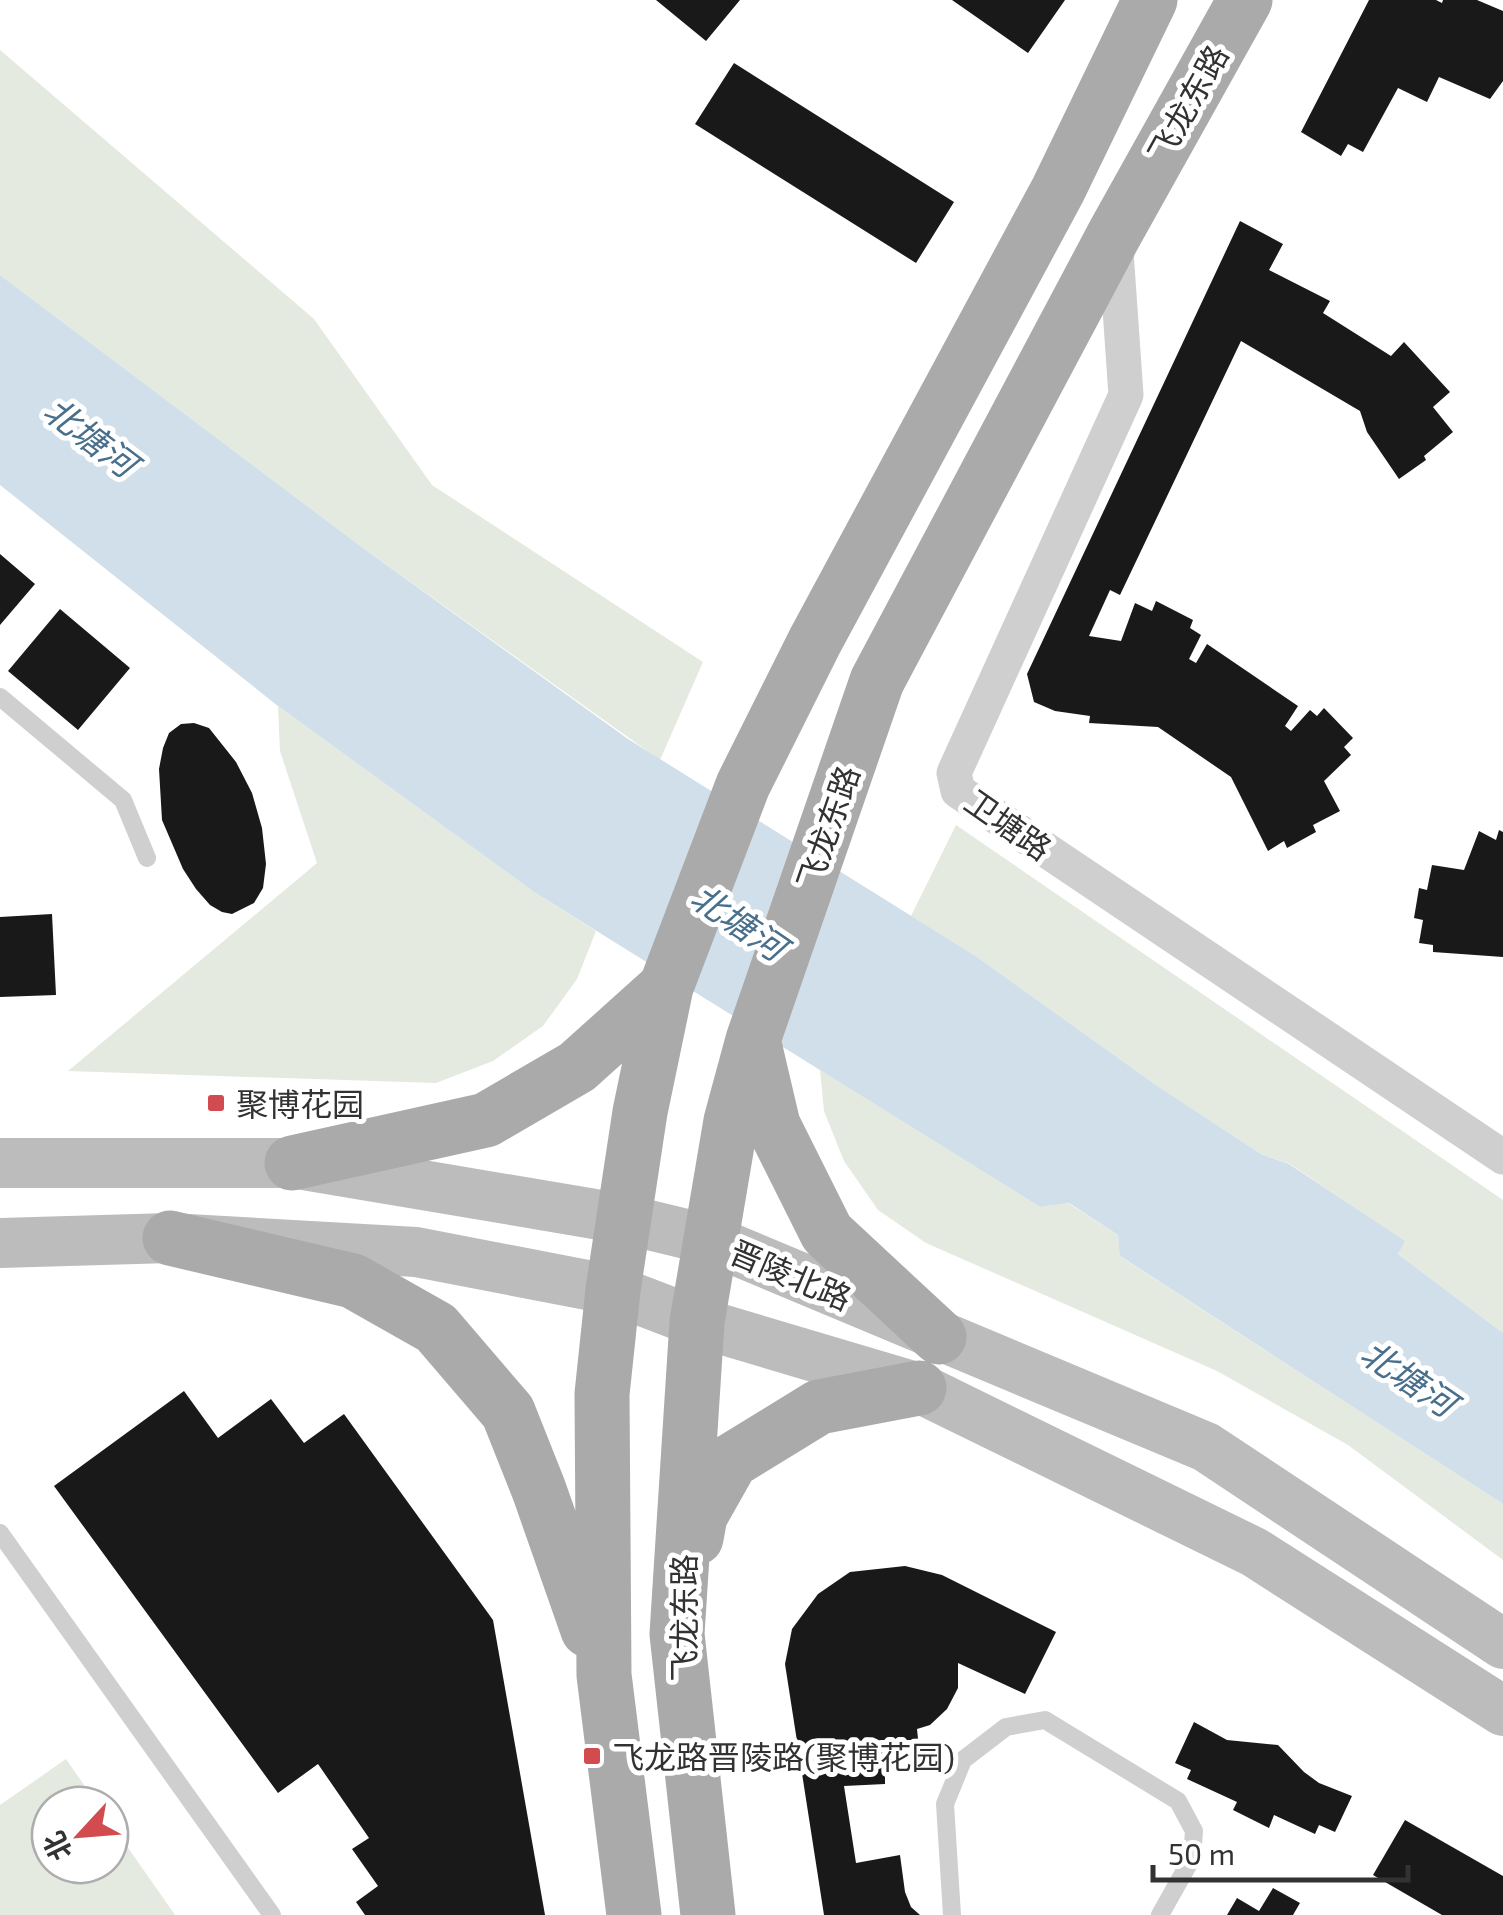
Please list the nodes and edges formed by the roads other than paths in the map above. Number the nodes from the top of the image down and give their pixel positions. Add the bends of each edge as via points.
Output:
1 (1150, 0) edge
2 (1245, 0) edge
3 (1115, 232) junction
4 (0, 697) edge
5 (147, 858) dead end
6 (666, 987) junction
7 (753, 1040) junction
8 (1503, 1157) edge
9 (292, 1163) junction
10 (0, 1164) edge
11 (624, 1219) junction
12 (170, 1238) junction
13 (711, 1240) junction
14 (0, 1243) edge
15 (613, 1290) junction
16 (696, 1322) junction
17 (939, 1336) junction
18 (920, 1388) junction
19 (2, 1540) edge
20 (677, 1634) junction
21 (1503, 1644) edge
22 (604, 1675) junction
23 (1503, 1711) edge
24 (272, 1915) edge
25 (634, 1915) edge
26 (708, 1915) edge
27 (952, 1915) edge
28 (1160, 1915) edge

1 - 6 main road via 1058,190 743,785
2 - 3 main road, 飞龙东路
3 - 7 main road, 飞龙东路 via 877,681
3 - 8 street, 卫塘路 via 1126,395 954,773 958,791
4 - 5 lane via 123,800
6 - 9 main road via 577,1067 486,1120
6 - 11 main road
7 - 13 main road, 飞龙东路
7 - 17 main road via 773,1126 827,1233
9 - 10 main road, 晋陵北路
9 - 11 main road, 晋陵北路
11 - 13 main road, 晋陵北路
11 - 15 main road
12 - 14 main road, 晋陵北路
12 - 15 main road, 晋陵北路 via 416,1252
12 - 22 main road via 353,1280 436,1328 508,1412
13 - 16 main road, 飞龙东路
13 - 17 main road, 晋陵北路
15 - 16 main road, 晋陵北路
15 - 22 main road via 602,1394
16 - 18 main road, 晋陵北路
16 - 20 main road, 飞龙东路
17 - 21 main road, 晋陵北路 via 1206,1447
18 - 20 main road via 819,1407 732,1460 700,1516
18 - 23 main road, 晋陵北路 via 1254,1552
19 - 24 lane
20 - 26 main road, 飞龙东路
22 - 25 main road
27 - 28 lane via 945,1804 962,1760 1006,1726 1046,1720 1178,1800 1194,1831 1192,1858

